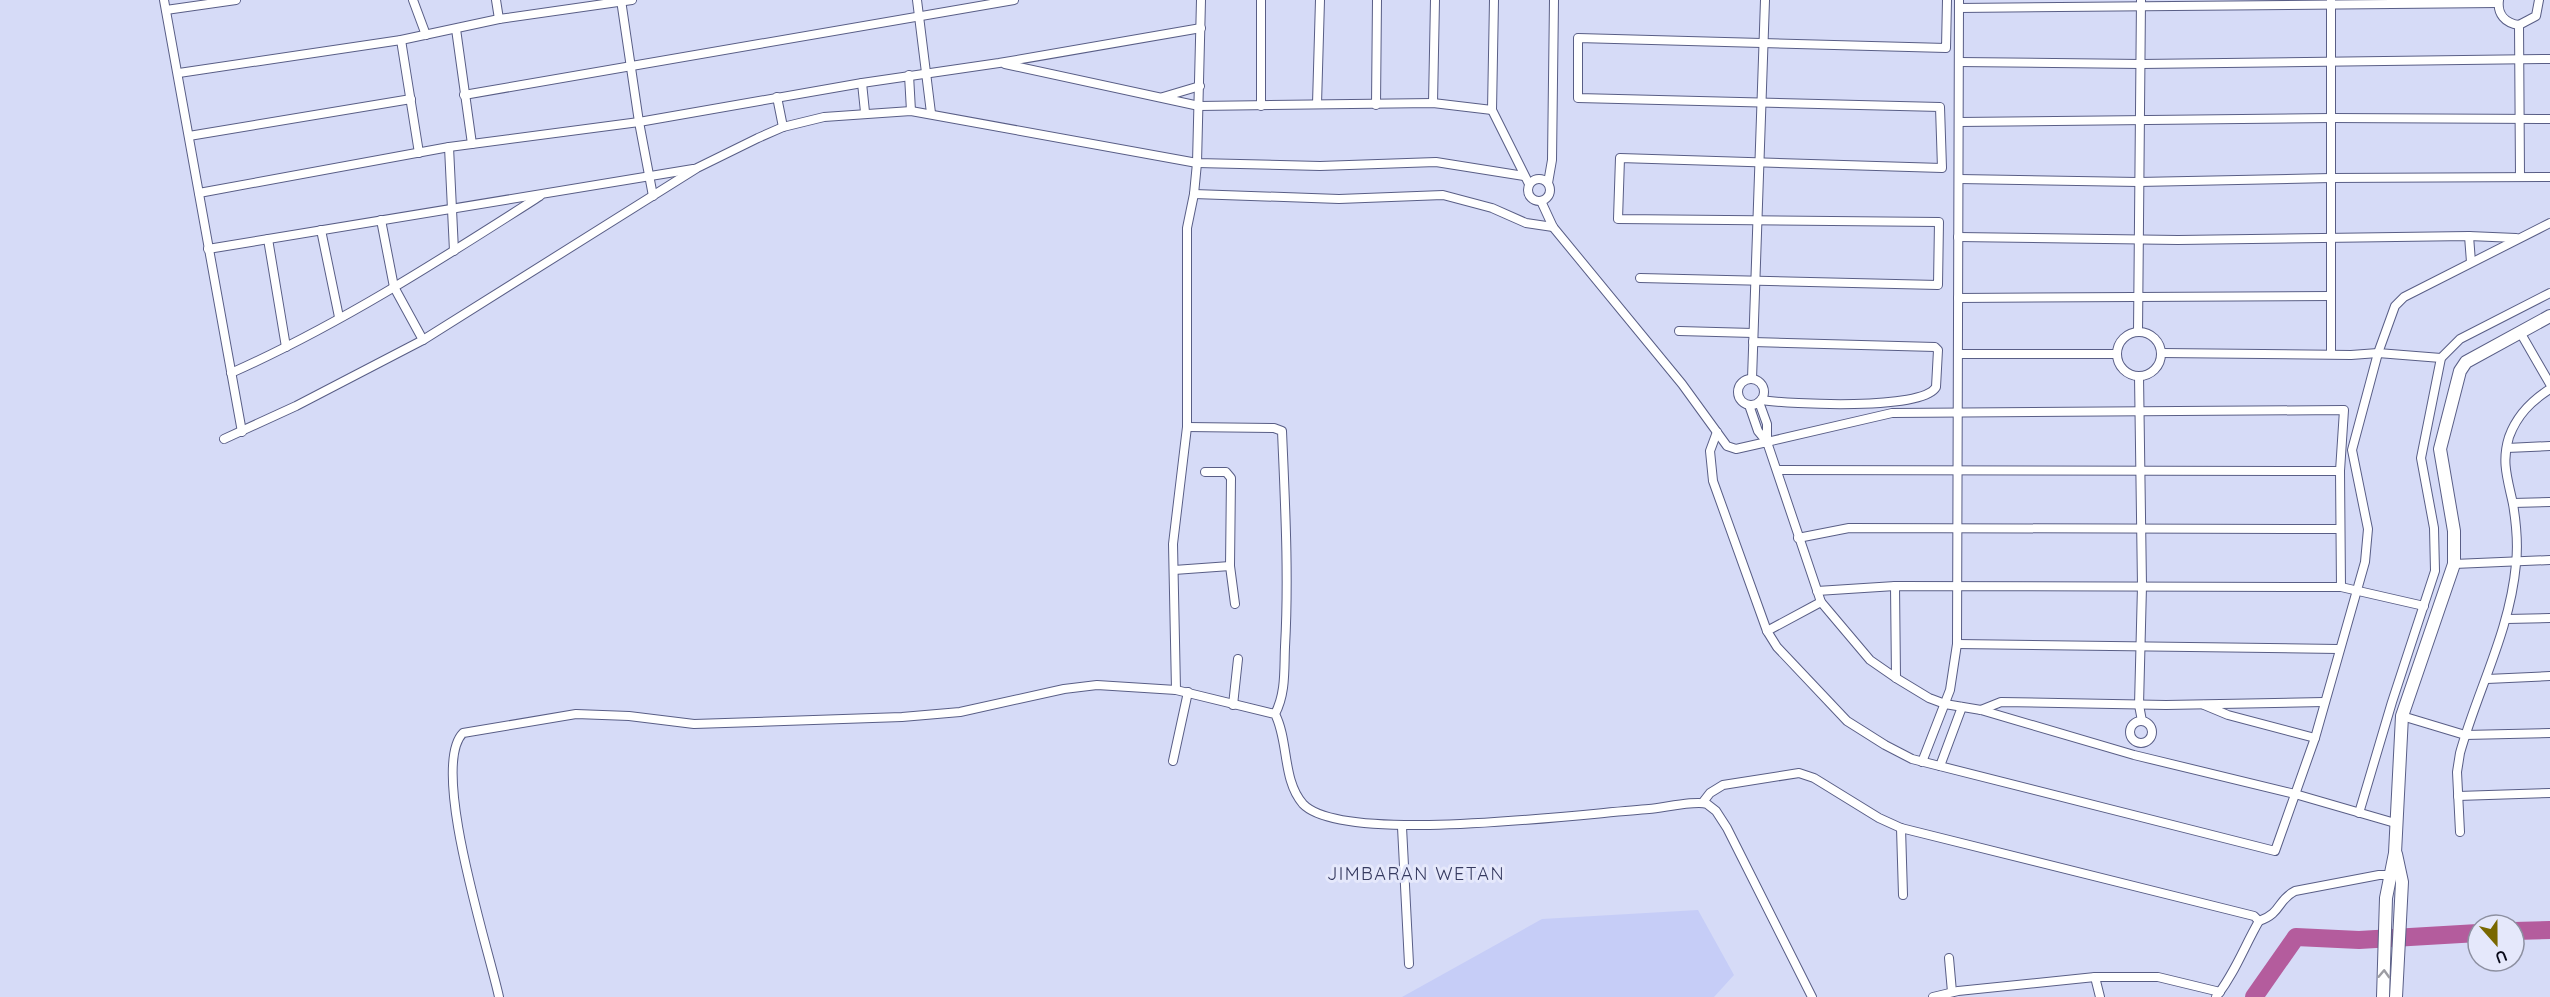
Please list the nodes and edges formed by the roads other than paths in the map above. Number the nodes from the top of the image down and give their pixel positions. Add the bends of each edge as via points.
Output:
1 (164, 0) edge
2 (236, 0) edge
3 (413, 0) edge
4 (496, 0) edge
5 (632, 0) edge
6 (917, 0) edge
7 (1014, 0) edge
8 (1201, 0) edge
9 (1262, 0) edge
10 (1320, 0) edge
11 (1377, 0) edge
12 (1435, 0) edge
13 (1494, 0) edge
14 (1554, 0) edge
15 (1765, 0) edge
16 (1947, 0) edge
17 (621, 1) edge
18 (2498, 1) edge
19 (200, 2) edge
20 (2539, 2) edge
21 (2331, 3) edge
22 (1959, 4) edge
23 (2141, 4) edge
24 (2550, 4) edge
25 (166, 10) junction
26 (919, 17) junction
27 (499, 19) junction
28 (2519, 25) junction
29 (1201, 28) junction
30 (456, 29) junction
31 (426, 35) junction
32 (400, 40) junction
33 (1762, 44) junction
34 (2519, 58) junction
35 (2550, 59) edge
36 (1959, 62) junction
37 (2331, 62) junction
38 (999, 63) junction
39 (2141, 64) junction
40 (631, 67) junction
41 (928, 73) junction
42 (179, 74) junction
43 (909, 75) junction
44 (862, 83) junction
45 (1200, 86) junction
46 (465, 95) junction
47 (777, 97) junction
48 (1161, 97) junction
49 (411, 99) junction
50 (1433, 103) junction
51 (1317, 104) junction
52 (1760, 104) junction
53 (1376, 105) junction
54 (1199, 106) junction
55 (1261, 106) junction
56 (1492, 110) junction
57 (911, 111) junction
58 (865, 112) junction
59 (931, 113) junction
60 (2332, 118) junction
61 (2520, 119) junction
62 (2550, 119) edge
63 (2140, 120) junction
64 (639, 122) junction
65 (1959, 122) junction
66 (783, 127) junction
67 (189, 136) junction
68 (472, 144) junction
69 (449, 147) junction
70 (419, 153) junction
71 (1197, 163) junction
72 (1758, 163) junction
73 (697, 168) junction
74 (650, 176) junction
75 (2520, 177) junction
76 (2550, 177) edge
77 (2331, 178) junction
78 (1959, 179) junction
79 (1526, 180) junction
80 (2138, 182) junction
81 (1548, 183) junction
82 (199, 193) junction
83 (544, 193) junction
84 (653, 196) junction
85 (1193, 197) junction
86 (1541, 201) junction
87 (451, 207) junction
88 (381, 220) junction
89 (1757, 220) junction
90 (2550, 223) edge
91 (1553, 227) junction
92 (321, 230) junction
93 (2332, 236) junction
94 (2469, 236) junction
95 (1958, 237) junction
96 (2517, 238) junction
97 (268, 239) junction
98 (2138, 240) junction
99 (208, 249) junction
100 (454, 251) junction
101 (2471, 262) junction
102 (1640, 279) dead end
103 (1755, 283) junction
104 (394, 287) junction
105 (2550, 293) edge
106 (2331, 296) junction
107 (2138, 297) junction
108 (1958, 298) junction
109 (2550, 316) edge
110 (339, 317) junction
111 (1679, 331) dead end
112 (2138, 332) junction
113 (2520, 332) junction
114 (1753, 337) junction
115 (423, 340) junction
116 (286, 347) junction
117 (2162, 353) junction
118 (2378, 353) junction
119 (1958, 354) junction
120 (2117, 354) junction
121 (2331, 354) junction
122 (2441, 358) junction
123 (231, 373) junction
124 (2139, 376) junction
125 (1752, 379) junction
126 (2550, 384) edge
127 (2550, 389) edge
128 (1760, 401) junction
129 (1749, 405) junction
130 (2344, 410) junction
131 (1958, 412) junction
132 (2361, 412) junction
133 (2139, 413) junction
134 (1187, 427) junction
135 (242, 432) junction
136 (1717, 432) junction
137 (224, 439) dead end
138 (1767, 442) junction
139 (2550, 446) edge
140 (2507, 448) junction
141 (1778, 470) junction
142 (1958, 471) junction
143 (2141, 471) junction
144 (2340, 471) junction
145 (1205, 472) dead end
146 (2550, 502) edge
147 (2513, 503) junction
148 (1958, 528) junction
149 (2141, 528) junction
150 (2340, 529) junction
151 (1798, 538) junction
152 (2550, 560) edge
153 (2516, 561) junction
154 (2454, 564) junction
155 (1230, 566) junction
156 (1174, 570) junction
157 (1895, 586) junction
158 (1958, 586) junction
159 (2142, 586) junction
160 (2340, 586) junction
161 (2356, 588) junction
162 (1817, 591) junction
163 (1821, 602) junction
164 (1235, 604) dead end
165 (2424, 606) junction
166 (2550, 618) edge
167 (2507, 619) junction
168 (1767, 631) junction
169 (1957, 644) junction
170 (2141, 646) junction
171 (2338, 649) junction
172 (1238, 659) dead end
173 (2550, 676) edge
174 (1896, 678) junction
175 (2487, 679) junction
176 (1176, 690) junction
177 (1188, 692) junction
178 (2324, 702) junction
179 (1945, 704) junction
180 (1233, 705) junction
181 (2139, 705) junction
182 (2204, 705) junction
183 (1962, 706) junction
184 (1981, 710) junction
185 (1275, 714) junction
186 (2402, 716) junction
187 (2142, 721) junction
188 (2550, 733) edge
189 (2465, 735) junction
190 (2315, 738) junction
191 (2139, 742) junction
192 (2134, 754) junction
193 (1173, 761) dead end
194 (1922, 762) junction
195 (1940, 766) junction
196 (2550, 793) edge
197 (2295, 794) junction
198 (2458, 796) junction
199 (1703, 802) junction
200 (2362, 814) junction
201 (2395, 823) junction
202 (1402, 827) junction
203 (1901, 828) junction
204 (2460, 832) dead end
205 (2396, 875) junction
206 (1903, 894) dead end
207 (2264, 919) junction
208 (1949, 958) dead end
209 (1409, 964) dead end
210 (2095, 977) junction
211 (1952, 992) junction
212 (2218, 994) edge
213 (499, 997) edge
214 (1812, 997) edge
215 (1933, 997) edge
216 (2100, 997) edge
217 (2383, 997) edge
218 (2396, 997) edge

1 - 25 street
2 - 19 street
3 - 31 street
4 - 27 street
5 - 17 street
6 - 26 street
7 - 26 street
8 - 29 street
9 - 55 street
10 - 51 street
11 - 53 street
12 - 50 street
13 - 56 street
14 - 81 street via 1552,160
15 - 33 street
16 - 33 street via 1946,48
17 - 27 street
17 - 40 street
18 - 21 street
18 - 28 street via 2504,19
19 - 25 street
20 - 24 street
20 - 28 street via 2531,21
21 - 23 street
21 - 37 street
22 - 23 street
22 - 36 street
23 - 39 street
25 - 42 street
26 - 40 street
26 - 41 street
27 - 30 street
28 - 34 street
29 - 38 street
29 - 45 street
30 - 31 street
30 - 46 street
31 - 32 street
32 - 42 street
32 - 49 street
33 - 52 street
33 - 52 street via 1578,38 1578,98
34 - 35 street
34 - 37 street
34 - 61 street
36 - 39 street
36 - 65 street
37 - 39 street
37 - 60 street
38 - 41 street
38 - 48 street
39 - 63 street
40 - 46 street
40 - 64 street
41 - 43 street
41 - 59 street
42 - 67 street
43 - 44 street
43 - 57 street
44 - 47 street
44 - 58 street
45 - 48 street
45 - 54 street
46 - 68 street
47 - 64 street
47 - 66 street
48 - 54 street
49 - 67 street
49 - 70 street
50 - 53 street
50 - 56 street
51 - 53 street
51 - 55 street
52 - 72 street
52 - 72 street via 1940,107 1942,168
54 - 55 street
54 - 71 street
56 - 79 street
57 - 58 street
57 - 59 street
58 - 66 street
59 - 71 street
60 - 61 street
60 - 63 street
60 - 77 street
61 - 62 street
61 - 75 street
63 - 65 street
63 - 80 street
64 - 68 street
64 - 74 street
65 - 78 street
66 - 73 street
67 - 82 street
68 - 69 street
69 - 70 street
69 - 87 street
70 - 82 street
71 - 79 street via 1328,166 1436,162
71 - 85 street
72 - 89 street
72 - 89 street via 1620,158 1618,219
73 - 74 street
73 - 84 street
74 - 83 street
74 - 84 street
75 - 76 street
75 - 77 street
77 - 80 street
77 - 93 street
78 - 80 street
78 - 95 street
79 - 81 street via 1538,178
79 - 86 street via 1531,198
80 - 98 street
81 - 86 street via 1549,194
82 - 99 street
83 - 87 street
83 - 100 street
84 - 115 street
85 - 91 street via 1340,199 1443,195 1492,208 1526,223
85 - 134 street via 1187,217
86 - 91 street
87 - 88 street
87 - 100 street
88 - 92 street
88 - 104 street
89 - 103 street
89 - 103 street via 1939,222 1938,285
90 - 96 street
91 - 136 street
92 - 97 street
92 - 110 street
93 - 94 street
93 - 98 street
93 - 106 street
94 - 96 street
94 - 101 street
95 - 98 street
95 - 108 street
96 - 101 street
97 - 99 street
97 - 116 street
98 - 107 street
99 - 123 street
100 - 104 street
101 - 118 street via 2399,301
102 - 103 street
103 - 114 street
104 - 110 street
104 - 115 street
105 - 122 street via 2460,339
106 - 107 street
106 - 121 street
107 - 108 street
107 - 112 street
108 - 119 street
109 - 113 street
110 - 116 street
111 - 114 street
112 - 117 street via 2157,340
112 - 120 street via 2123,339
113 - 126 street
113 - 154 street via 2466,362 2458,377 2440,449 2454,531
114 - 125 street
114 - 128 street via 1938,350 1936,387 1929,393 1882,404
115 - 135 street
116 - 123 street
117 - 121 street
117 - 124 street via 2158,367
118 - 121 street
118 - 122 street
118 - 132 street
119 - 120 street
119 - 131 street
120 - 124 street via 2123,369
122 - 165 street via 2421,447 2436,546 2435,571
123 - 135 street
124 - 133 street
125 - 128 street via 1764,388
125 - 129 street via 1742,384 1738,392
127 - 140 street via 2523,411
128 - 129 street
128 - 138 street via 1767,424
129 - 138 street via 1758,431
130 - 132 street
130 - 133 street
130 - 144 street
131 - 133 street
131 - 138 street via 1879,414
131 - 142 street
132 - 161 street via 2352,459 2368,536
133 - 143 street
134 - 156 street via 1173,544
134 - 185 street via 1282,431 1287,621 1283,693
135 - 137 street
136 - 138 street via 1732,449
136 - 168 street via 1710,451 1713,481
138 - 141 street
139 - 140 street
140 - 147 street via 2505,474
141 - 142 street
141 - 151 street
142 - 143 street
142 - 148 street
143 - 144 street
143 - 149 street
144 - 150 street
145 - 155 street via 1226,472 1231,478
146 - 147 street
147 - 153 street
148 - 149 street
148 - 151 street via 1842,529
148 - 158 street
149 - 150 street
149 - 159 street
150 - 160 street
151 - 162 street
152 - 153 street
153 - 154 street
153 - 167 street
154 - 186 street
155 - 156 street
155 - 164 street
156 - 176 street
157 - 158 street
157 - 162 street
157 - 174 street
158 - 159 street
158 - 169 street
159 - 160 street
159 - 170 street
160 - 161 street
161 - 165 street
161 - 171 street
162 - 163 street
163 - 168 street
163 - 174 street via 1870,660
165 - 200 street
166 - 167 street
167 - 175 street
168 - 194 street via 1847,721
169 - 170 street
169 - 179 street
170 - 171 street
170 - 181 street
171 - 178 street
172 - 180 street
173 - 175 street
174 - 179 street
175 - 189 street
176 - 177 street
176 - 213 street via 1097,686 1064,689 960,712 818,722 675,724 630,716 576,714 463,733 454,749 458,824
177 - 180 street
177 - 193 street
178 - 182 street
178 - 190 street
179 - 183 street
179 - 194 street
180 - 185 street
181 - 182 street
181 - 184 street via 2001,702
181 - 187 street
182 - 190 street
183 - 184 street
183 - 195 street
184 - 192 street
185 - 202 street via 1293,788 1305,805 1324,816 1347,822
186 - 189 street
186 - 201 street
187 - 191 street via 2134,723 2130,730 2132,738
187 - 191 street via 2149,725 2151,733 2147,740
188 - 189 street
189 - 198 street via 2457,772
190 - 197 street
191 - 192 street
192 - 197 street
194 - 195 street
195 - 197 street via 2270,852 2278,848
196 - 198 street
197 - 200 street
198 - 204 street
199 - 202 street
199 - 203 street via 1723,785 1799,773
199 - 214 street via 1712,806 1727,828
200 - 201 street
201 - 205 street
202 - 209 street
203 - 206 street
203 - 207 street
205 - 207 street via 2295,891 2285,897 2278,911
217 -> 205 street via 2385,920
205 - 218 street via 2402,921
207 - 212 street
208 - 211 street
210 - 211 street
210 - 212 street via 2158,977
210 - 216 street
211 - 215 street

